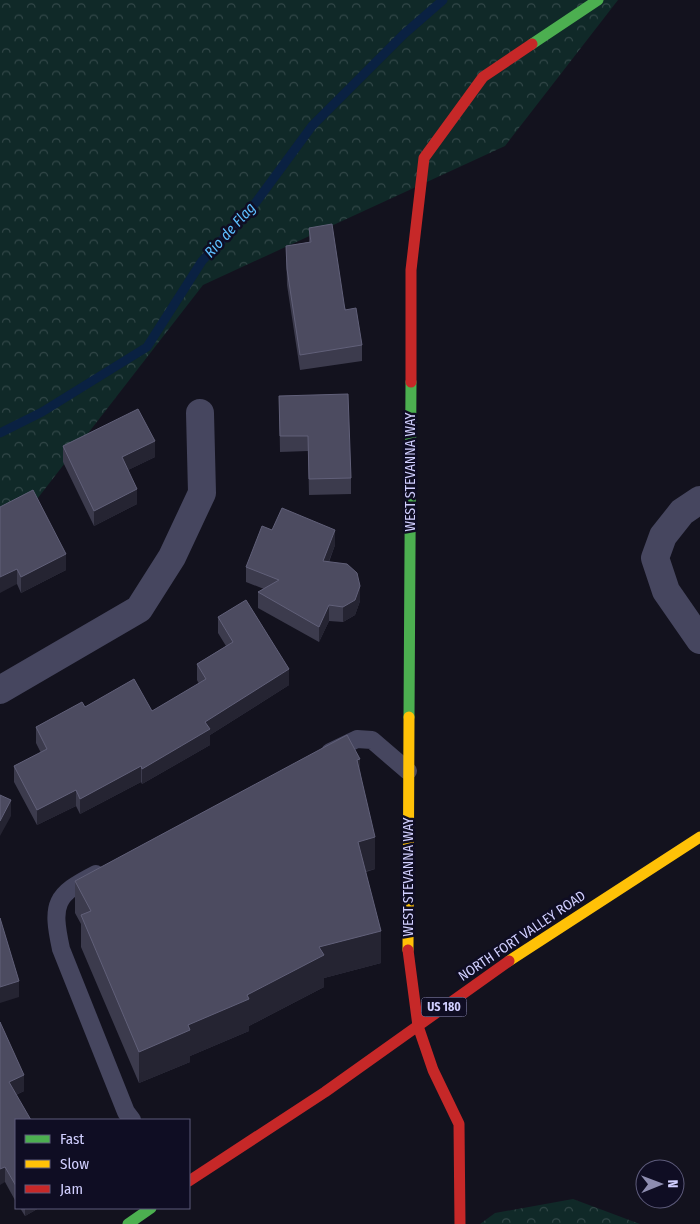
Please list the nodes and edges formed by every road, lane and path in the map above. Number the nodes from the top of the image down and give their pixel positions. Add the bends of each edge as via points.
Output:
1 (598, 0) edge
2 (200, 413) dead end
3 (700, 500) edge
4 (700, 640) edge
5 (0, 690) edge
6 (313, 761) edge
7 (408, 772) junction
8 (700, 836) edge
9 (113, 865) edge
10 (418, 1026) junction
11 (131, 1119) edge
12 (190, 1177) edge
13 (150, 1209) edge
14 (128, 1224) edge
15 (460, 1224) edge

1 - 7 street, WEST STEVANNA WAY via 483,77 424,158 411,270
2 - 5 street via 202,493 172,557 139,609
3 - 4 street via 682,512 663,536 656,558 666,591
6 - 7 lane via 357,739 372,740
7 - 10 street, WEST STEVANNA WAY via 408,962
8 - 10 street, NORTH FORT VALLEY ROAD / US 180 via 500,967
9 - 11 lane via 70,888 58,904 56,925 61,949
10 - 12 street, NORTH FORT VALLEY ROAD / US 180 via 325,1092
10 - 15 street, WEST STEVANNA WAY via 433,1070 459,1124
13 - 14 street

